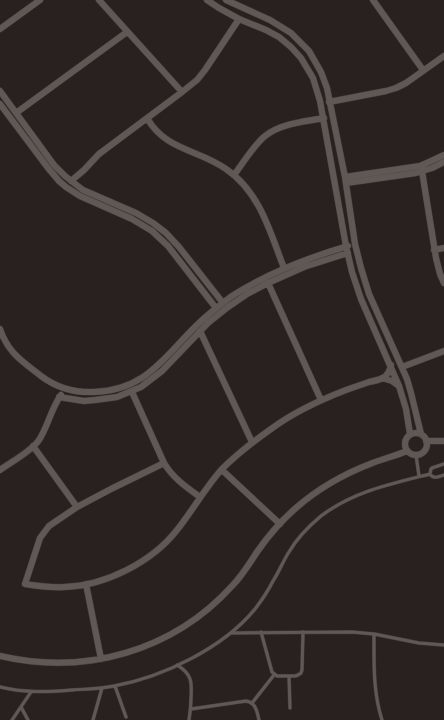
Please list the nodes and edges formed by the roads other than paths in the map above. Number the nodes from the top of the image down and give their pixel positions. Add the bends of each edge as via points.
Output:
1 (40, 0) edge
2 (99, 0) edge
3 (207, 0) edge
4 (226, 0) edge
5 (373, 0) edge
6 (238, 3) edge
7 (239, 18) junction
8 (0, 29) edge
9 (127, 32) junction
10 (444, 56) edge
11 (424, 70) junction
12 (0, 91) edge
13 (182, 92) junction
14 (329, 102) junction
15 (0, 104) edge
16 (16, 113) junction
17 (148, 118) junction
18 (324, 118) junction
19 (444, 155) edge
20 (444, 162) edge
21 (422, 171) junction
22 (234, 175) junction
23 (345, 180) junction
24 (71, 181) junction
25 (355, 244) junction
26 (346, 246) junction
27 (444, 248) edge
28 (434, 250) junction
29 (348, 253) junction
30 (284, 268) junction
31 (268, 283) junction
32 (444, 283) edge
33 (223, 303) junction
34 (216, 308) junction
35 (0, 329) edge
36 (200, 331) junction
37 (444, 351) edge
38 (391, 365) junction
39 (402, 367) junction
40 (382, 378) junction
41 (399, 386) junction
42 (66, 390) junction
43 (132, 392) junction
44 (59, 398) junction
45 (321, 400) junction
46 (410, 434) junction
47 (420, 434) junction
48 (426, 441) junction
49 (444, 441) edge
50 (252, 442) junction
51 (33, 446) junction
52 (407, 452) junction
53 (416, 455) junction
54 (164, 463) junction
55 (444, 464) edge
56 (0, 470) edge
57 (222, 470) junction
58 (430, 474) junction
59 (444, 475) edge
60 (419, 476) junction
61 (200, 497) junction
62 (76, 507) junction
63 (280, 524) junction
64 (86, 584) junction
65 (231, 632) junction
66 (261, 632) junction
67 (303, 632) junction
68 (374, 634) junction
69 (444, 645) edge
70 (0, 656) edge
71 (101, 659) junction
72 (177, 665) junction
73 (274, 675) junction
74 (289, 676) junction
75 (114, 686) junction
76 (0, 687) edge
77 (102, 688) junction
78 (31, 692) junction
79 (252, 703) junction
80 (21, 707) junction
81 (290, 708) dead end
82 (191, 709) junction
83 (126, 717) dead end
84 (12, 720) edge
85 (28, 720) edge
86 (93, 720) edge
87 (189, 720) edge
88 (259, 720) edge
89 (382, 720) edge

1 - 8 street
2 - 9 street
3 - 7 street
4 - 6 street
5 - 11 street
6 - 14 street via 277,23 303,44 321,72
7 - 13 street via 206,70
7 - 18 street via 273,33 297,52 313,78
9 - 13 street
9 - 16 street
10 - 11 street
11 - 14 street via 391,90
12 - 16 street
13 - 17 street
14 - 23 street
15 - 34 street via 59,181 80,196 132,219 152,231 168,246
16 - 24 street via 54,165
17 - 22 street via 167,140 218,164
17 - 24 street via 99,154
18 - 22 street via 283,127 270,133 259,142
18 - 26 street
19 - 23 street via 420,166
20 - 21 street
21 - 23 street
21 - 28 street
22 - 30 street via 248,189 263,213
23 - 25 street
24 - 33 street via 90,193 145,218 166,233
25 - 26 street
25 - 39 street via 369,294
26 - 29 street
26 - 30 street
27 - 28 street
28 - 32 street
29 - 31 street via 304,267
29 - 38 street via 361,299
30 - 33 street
31 - 36 street via 228,307
31 - 45 street
33 - 34 street
34 - 42 street via 142,378 106,392
35 - 42 street via 5,343 18,358 50,382
36 - 43 street via 162,371
36 - 50 street
37 - 39 street
38 - 40 street via 388,374
38 - 41 street
39 - 47 street via 412,392
40 - 41 street
40 - 45 street
41 - 46 street
42 - 44 street
43 - 44 street via 117,397 84,401
43 - 54 street
44 - 51 street
45 - 50 street via 286,418
46 - 47 street
46 - 52 street via 404,442
47 - 48 street
48 - 49 street
48 - 53 street via 424,451
50 - 57 street
51 - 56 street
51 - 62 street
52 - 53 street
52 - 63 street via 370,464 336,480 310,497
53 - 60 lane
54 - 61 street via 176,478
54 - 62 street
55 - 58 lane via 432,468
57 - 61 street
57 - 63 street
58 - 59 lane via 435,478
58 - 60 lane
60 - 65 lane via 360,494 320,517 289,551 268,591 255,609
61 - 64 street via 171,537 149,557 106,579
62 - 64 street via 46,529 25,584 65,587
63 - 71 street via 233,585 204,612 160,640 120,655
64 - 71 street
65 - 66 lane
65 - 72 lane via 213,646
66 - 67 lane
66 - 73 lane
67 - 68 lane
67 - 74 lane via 302,670 298,675
68 - 69 lane via 408,642
68 - 89 lane via 375,688
70 - 71 street via 51,663
72 - 75 lane
72 - 82 lane via 190,679
73 - 74 lane
73 - 79 lane
74 - 81 lane
75 - 77 lane
75 - 83 lane
76 - 78 lane
77 - 78 lane
77 - 86 lane
78 - 80 lane
79 - 82 lane via 243,701
79 - 88 lane via 256,707
80 - 84 lane
80 - 85 lane
82 - 87 lane

